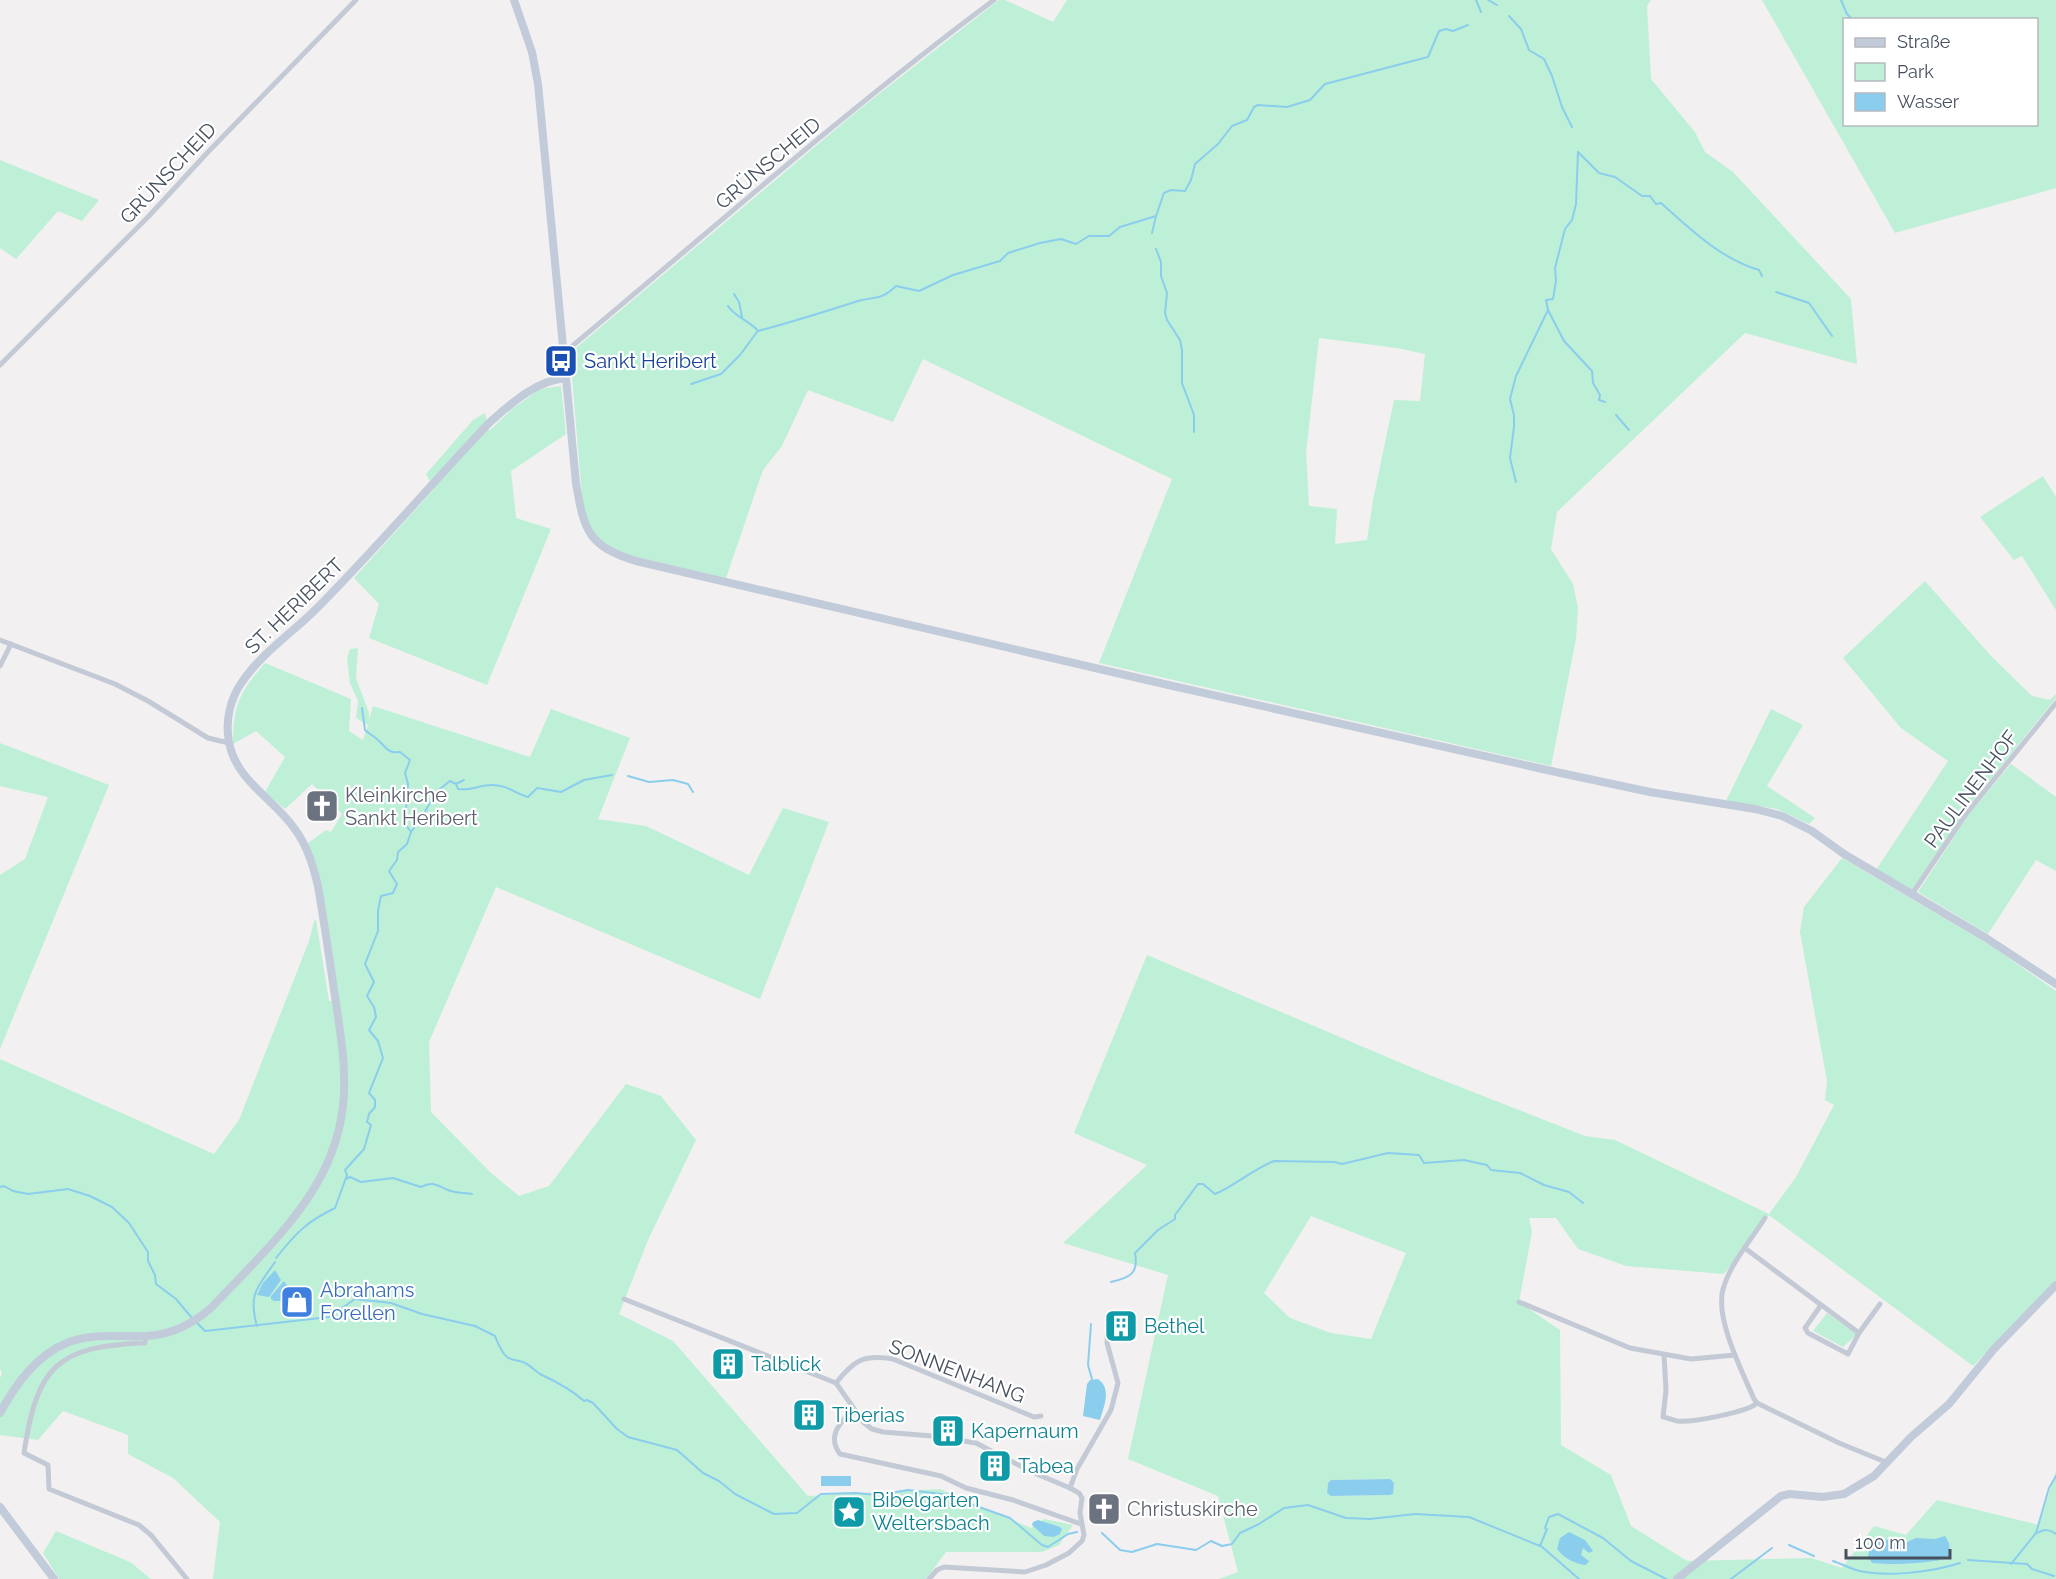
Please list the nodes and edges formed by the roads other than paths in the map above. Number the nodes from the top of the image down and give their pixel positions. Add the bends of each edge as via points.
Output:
1 (356, 0) edge
2 (514, 0) edge
3 (994, 0) edge
4 (565, 352) junction
5 (0, 365) edge
6 (566, 378) junction
7 (0, 640) edge
8 (11, 644) junction
9 (0, 666) edge
10 (2056, 703) edge
11 (229, 743) junction
12 (1912, 894) junction
13 (2056, 984) edge
14 (1765, 1218) dead end
15 (1746, 1249) junction
16 (2056, 1285) edge
17 (624, 1299) dead end
18 (1519, 1302) dead end
19 (1880, 1304) dead end
20 (1821, 1305) junction
21 (1108, 1320) dead end
22 (1859, 1333) junction
23 (145, 1336) junction
24 (1664, 1355) junction
25 (1735, 1355) junction
26 (836, 1383) junction
27 (1757, 1403) junction
28 (853, 1408) junction
29 (0, 1413) edge
30 (1041, 1416) dead end
31 (1888, 1463) junction
32 (1070, 1488) junction
33 (0, 1507) edge
34 (1082, 1524) junction
35 (54, 1579) edge
36 (188, 1579) edge
37 (929, 1579) edge
38 (1677, 1579) edge

1 - 5 street, GRÜNSCHEID
2 - 4 street via 537,71
3 - 4 street, GRÜNSCHEID via 835,126
4 - 6 street
6 - 11 street, ST. HERIBERT via 539,385 490,422 326,600 250,672 229,710
6 - 12 street via 580,507 585,526 612,554 1164,684 1650,792 1782,816 1800,823
7 - 8 street
8 - 9 street
8 - 11 street via 122,687 208,738
10 - 12 street, PAULINENHOF via 1966,814
11 - 23 street, ST. HERIBERT via 243,774 284,815 303,842 313,866 345,1064 345,1100 335,1145 316,1186 291,1221 213,1307 188,1324
12 - 13 street
14 - 15 street
15 - 20 street
15 - 25 street via 1723,1289 1721,1307
16 - 31 street via 1994,1349 1949,1404
17 - 26 street
18 - 24 street via 1614,1343
19 - 22 street
20 - 22 street
20 - 22 street via 1806,1328 1811,1336 1848,1354
21 - 32 street via 1107,1343 1118,1383 1111,1410
23 - 29 street, ST. HERIBERT via 85,1338 53,1350 29,1369
23 - 36 street via 145,1343 111,1344 82,1351 46,1375 32,1413 24,1454 48,1465 49,1489 139,1525
24 - 25 street via 1691,1359
24 - 27 street via 1664,1417 1678,1422 1722,1416
25 - 27 street
26 - 28 street
26 - 30 street, SONNENHANG via 855,1362 875,1356 893,1359 1035,1417
27 - 31 street
28 - 32 street via 872,1429 976,1443
28 - 34 street via 836,1427 834,1438 840,1454 933,1474
31 - 38 street via 1844,1494 1781,1496
32 - 34 street via 1082,1498
33 - 35 street
34 - 37 street via 1084,1535 1076,1548 1036,1569 1025,1572 944,1568

